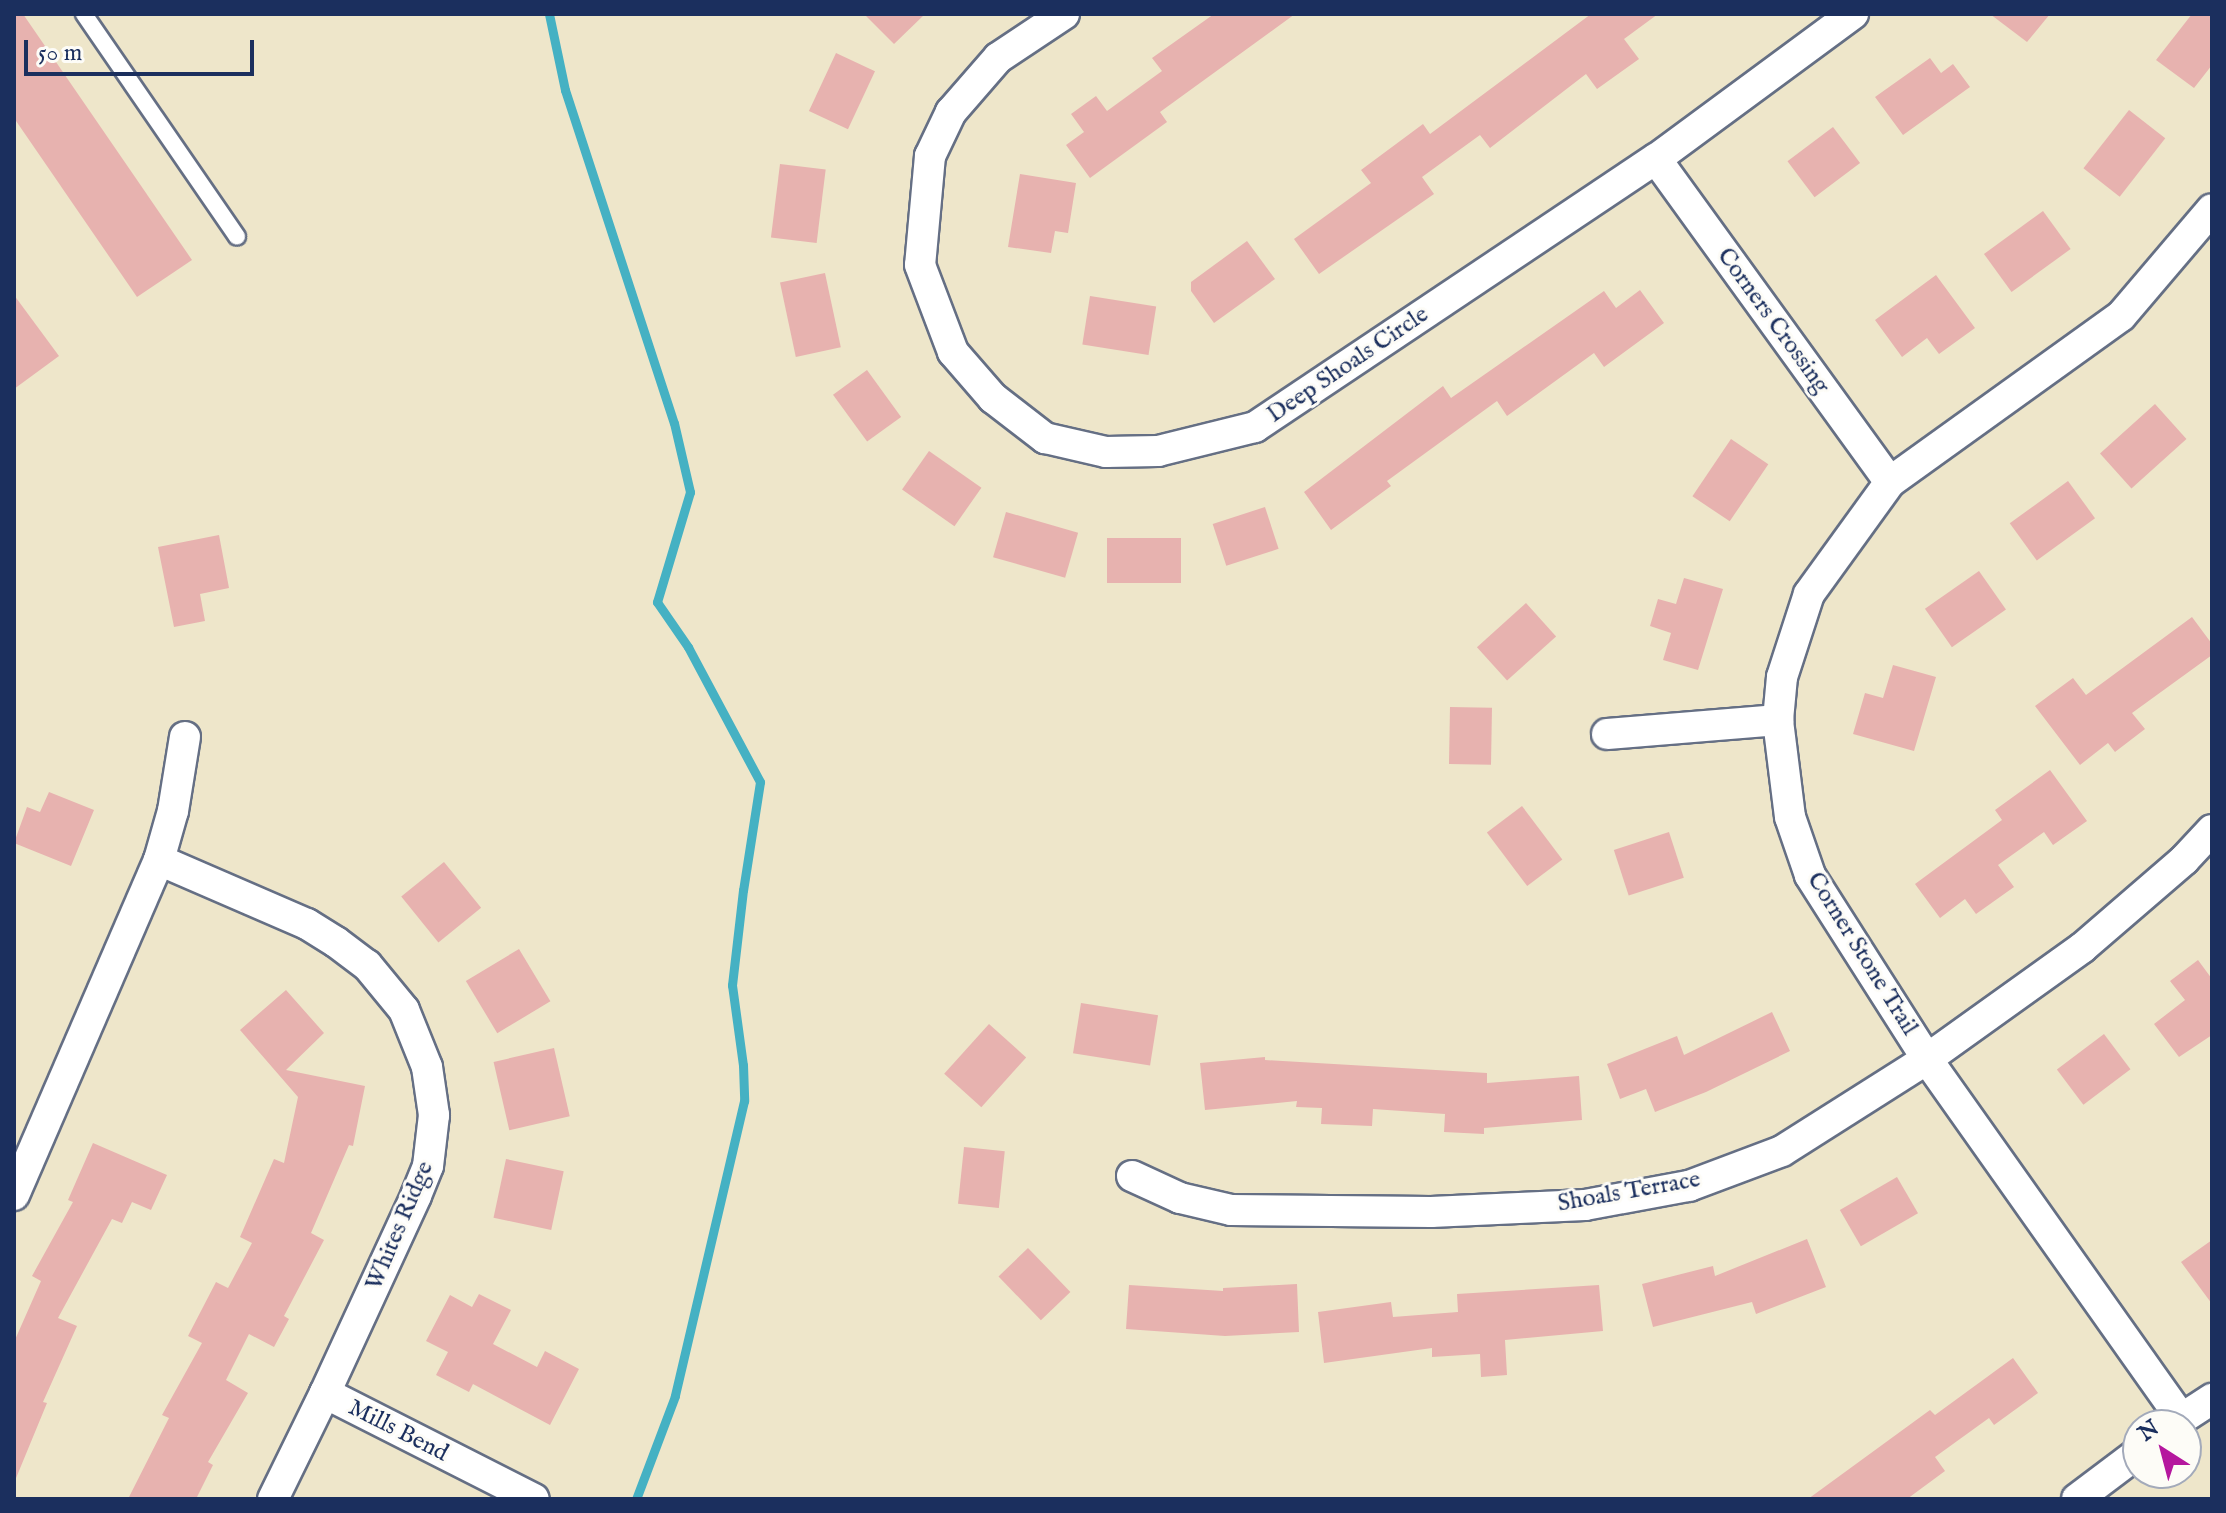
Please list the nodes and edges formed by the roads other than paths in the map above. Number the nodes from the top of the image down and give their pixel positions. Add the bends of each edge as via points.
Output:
1 (84, 14) edge
2 (1064, 14) edge
3 (1853, 14) edge
4 (1656, 159) junction
5 (2212, 209) edge
6 (237, 237) dead end
7 (1890, 482) junction
8 (1778, 720) junction
9 (1607, 734) dead end
10 (185, 737) dead end
11 (2212, 830) edge
12 (159, 860) junction
13 (1927, 1059) junction
14 (1132, 1176) dead end
15 (14, 1195) edge
16 (325, 1393) junction
17 (2168, 1409) edge
18 (2122, 1465) edge
19 (273, 1499) edge
20 (534, 1499) edge
21 (2077, 1499) edge

1 - 6 lane
2 - 4 street, Deep Shoals Circle via 998,58 951,112 930,156 920,265 953,352 993,398 1045,438 1106,452 1158,451 1255,427
3 - 4 street, Deep Shoals Circle
4 - 7 street, Corners Crossing
5 - 7 street, Corner Stone Trail via 2121,316
7 - 8 street, Corner Stone Trail via 1809,594 1782,677
8 - 9 street
8 - 13 street, Corner Stone Trail via 1790,817 1810,875
10 - 12 street
11 - 13 street, Shoals Terrace via 2082,948
12 - 15 street
12 - 16 street, Whites Ridge via 307,924 367,965 404,1010 427,1067 434,1115 428,1166
13 - 14 street, Shoals Terrace via 1782,1151 1689,1186 1585,1205 1431,1212 1231,1210 1180,1198
13 - 17 street, Corner Stone Trail
16 - 19 street, Mills Bend
16 - 20 street, Mills Bend
18 - 21 street

